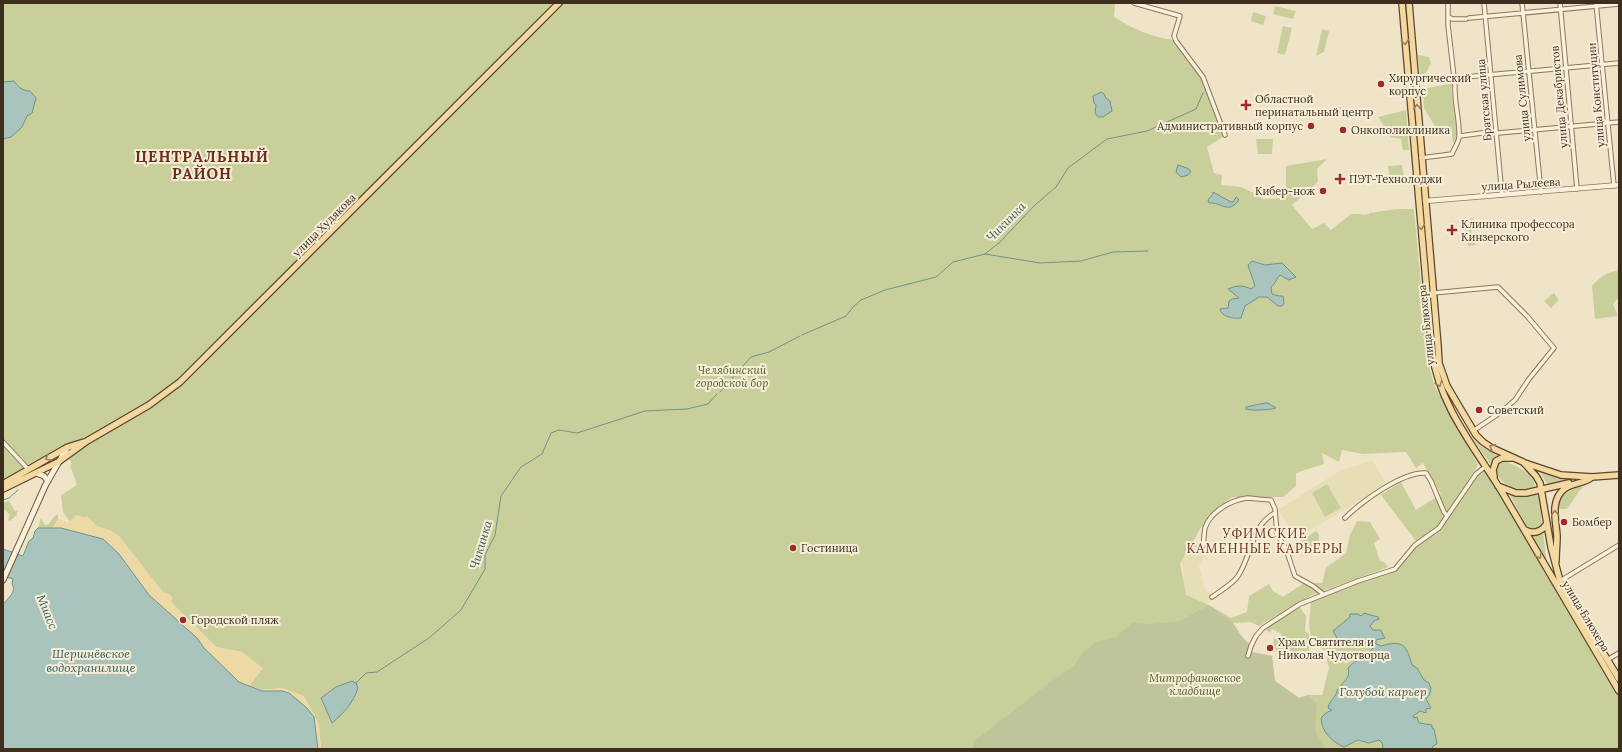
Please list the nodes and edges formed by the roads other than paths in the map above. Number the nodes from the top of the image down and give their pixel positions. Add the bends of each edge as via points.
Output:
1 (559, 3) edge
2 (1134, 3) edge
3 (1402, 3) edge
4 (1409, 3) edge
5 (1448, 3) edge
6 (1484, 3) edge
7 (1522, 3) edge
8 (1560, 3) edge
9 (1597, 4) edge
10 (1619, 4) edge
11 (1561, 9) junction
12 (1523, 13) junction
13 (1485, 16) junction
14 (1449, 17) junction
15 (1601, 57) junction
16 (1619, 63) edge
17 (1601, 64) junction
18 (1608, 64) junction
19 (1566, 68) junction
20 (1529, 72) junction
21 (1491, 74) junction
22 (1454, 78) junction
23 (1619, 122) edge
24 (1607, 123) junction
25 (1571, 126) junction
26 (1535, 129) junction
27 (1496, 132) junction
28 (1225, 135) dead end
29 (1460, 136) junction
30 (1421, 158) junction
31 (1616, 185) edge
32 (1577, 189) junction
33 (1541, 192) junction
34 (1502, 195) junction
35 (1425, 201) junction
36 (1418, 202) junction
37 (1434, 293) junction
38 (1473, 431) junction
39 (87, 441) junction
40 (3, 442) edge
41 (68, 447) junction
42 (1514, 458) junction
43 (58, 462) junction
44 (1523, 462) junction
45 (1486, 466) junction
46 (28, 469) junction
47 (36, 473) junction
48 (1619, 475) edge
49 (1592, 477) junction
50 (1494, 479) junction
51 (48, 481) junction
52 (1575, 482) junction
53 (3, 484) edge
54 (1498, 486) junction
55 (3, 489) edge
56 (1542, 489) junction
57 (1275, 513) junction
58 (1447, 516) junction
59 (1345, 518) dead end
60 (1547, 523) junction
61 (1524, 529) junction
62 (1619, 545) edge
63 (1203, 546) dead end
64 (1555, 566) junction
65 (3, 580) edge
66 (1560, 581) junction
67 (1323, 594) junction
68 (1212, 597) dead end
69 (1619, 653) edge
70 (1248, 656) dead end
71 (1607, 660) junction
72 (1619, 679) edge
73 (1619, 691) edge

1 - 39 main road, улица Худякова via 180,382 148,405
2 - 28 street via 1180,16 1174,36 1202,77
3 -> 36 main road, улица Блюхера
30 -> 4 main road, улица Блюхера
5 - 14 street
6 - 13 street, Братская улица
7 - 12 street, улица Сулимова
8 - 11 street, улица Декабристов
9 - 10 street
9 - 11 street
9 - 15 street, улица Конституции
11 - 12 street
11 - 19 street, улица Декабристов
12 - 13 street
12 - 20 street, улица Сулимова
13 - 14 street via 1468,19
13 - 21 street, Братская улица
14 - 22 street
15 - 17 street, улица Конституции
15 - 18 street
16 - 18 street
17 - 18 street
17 - 19 street
17 - 24 street, улица Конституции
19 - 20 street
19 - 25 street, улица Декабристов
20 - 21 street
20 - 26 street, улица Сулимова
21 - 22 street
21 - 27 street, Братская улица
22 - 29 street
23 - 24 street
24 - 25 street
24 - 31 street, улица Конституции
25 - 26 street
25 - 32 street, улица Декабристов
26 - 27 street
26 - 33 street, улица Сулимова
27 - 29 street
27 - 34 street, Братская улица
29 - 30 street via 1452,154
30 - 35 main road, улица Блюхера
31 - 32 street, улица Рылеева
32 - 33 street, улица Рылеева
33 - 34 street, улица Рылеева
34 - 35 street, улица Рылеева
35 - 36 main road
35 - 37 main road, улица Блюхера
36 -> 45 main road, улица Блюхера via 1434,369 1447,402
37 - 38 main road, улица Блюхера via 1442,375
37 - 38 street via 1498,287 1554,348 1515,400
42 -> 38 main road, улица Блюхера via 1483,442
39 - 41 main road
39 - 43 main road
40 - 46 street
41 - 43 main road
41 -> 46 main road
42 - 44 main road, улица Блюхера
42 - 50 main road via 1502,458 1496,462 1492,470
43 - 47 main road
43 - 51 main road
44 - 49 main road via 1561,475
44 - 56 main road, улица Блюхера via 1536,476
45 - 50 main road, улица Блюхера
45 - 58 street via 1476,474
46 - 53 main road
47 - 51 main road
47 - 55 main road
48 - 49 main road
49 - 52 main road via 1588,481
50 - 54 main road, улица Блюхера
51 - 65 main road
52 - 56 main road
64 -> 52 main road via 1555,503 1561,492
54 - 56 main road via 1516,493
54 - 61 main road, улица Блюхера
56 - 60 main road, улица Блюхера
57 - 63 street via 1271,500 1248,498 1230,502 1209,521 1205,528
57 - 67 street via 1277,534 1286,549 1295,576
57 - 68 street via 1260,527 1238,576
58 - 59 street via 1426,473 1419,472 1401,478 1370,497
58 - 67 street via 1439,528 1415,545 1395,569
60 - 61 main road via 1543,529 1534,533
60 - 64 main road, улица Блюхера
61 -> 73 main road, улица Блюхера
62 - 66 street
64 - 66 main road, улица Блюхера
66 - 71 main road, улица Блюхера
67 - 70 street via 1300,604 1263,628 1256,636
69 - 71 street
71 - 72 main road, улица Блюхера

